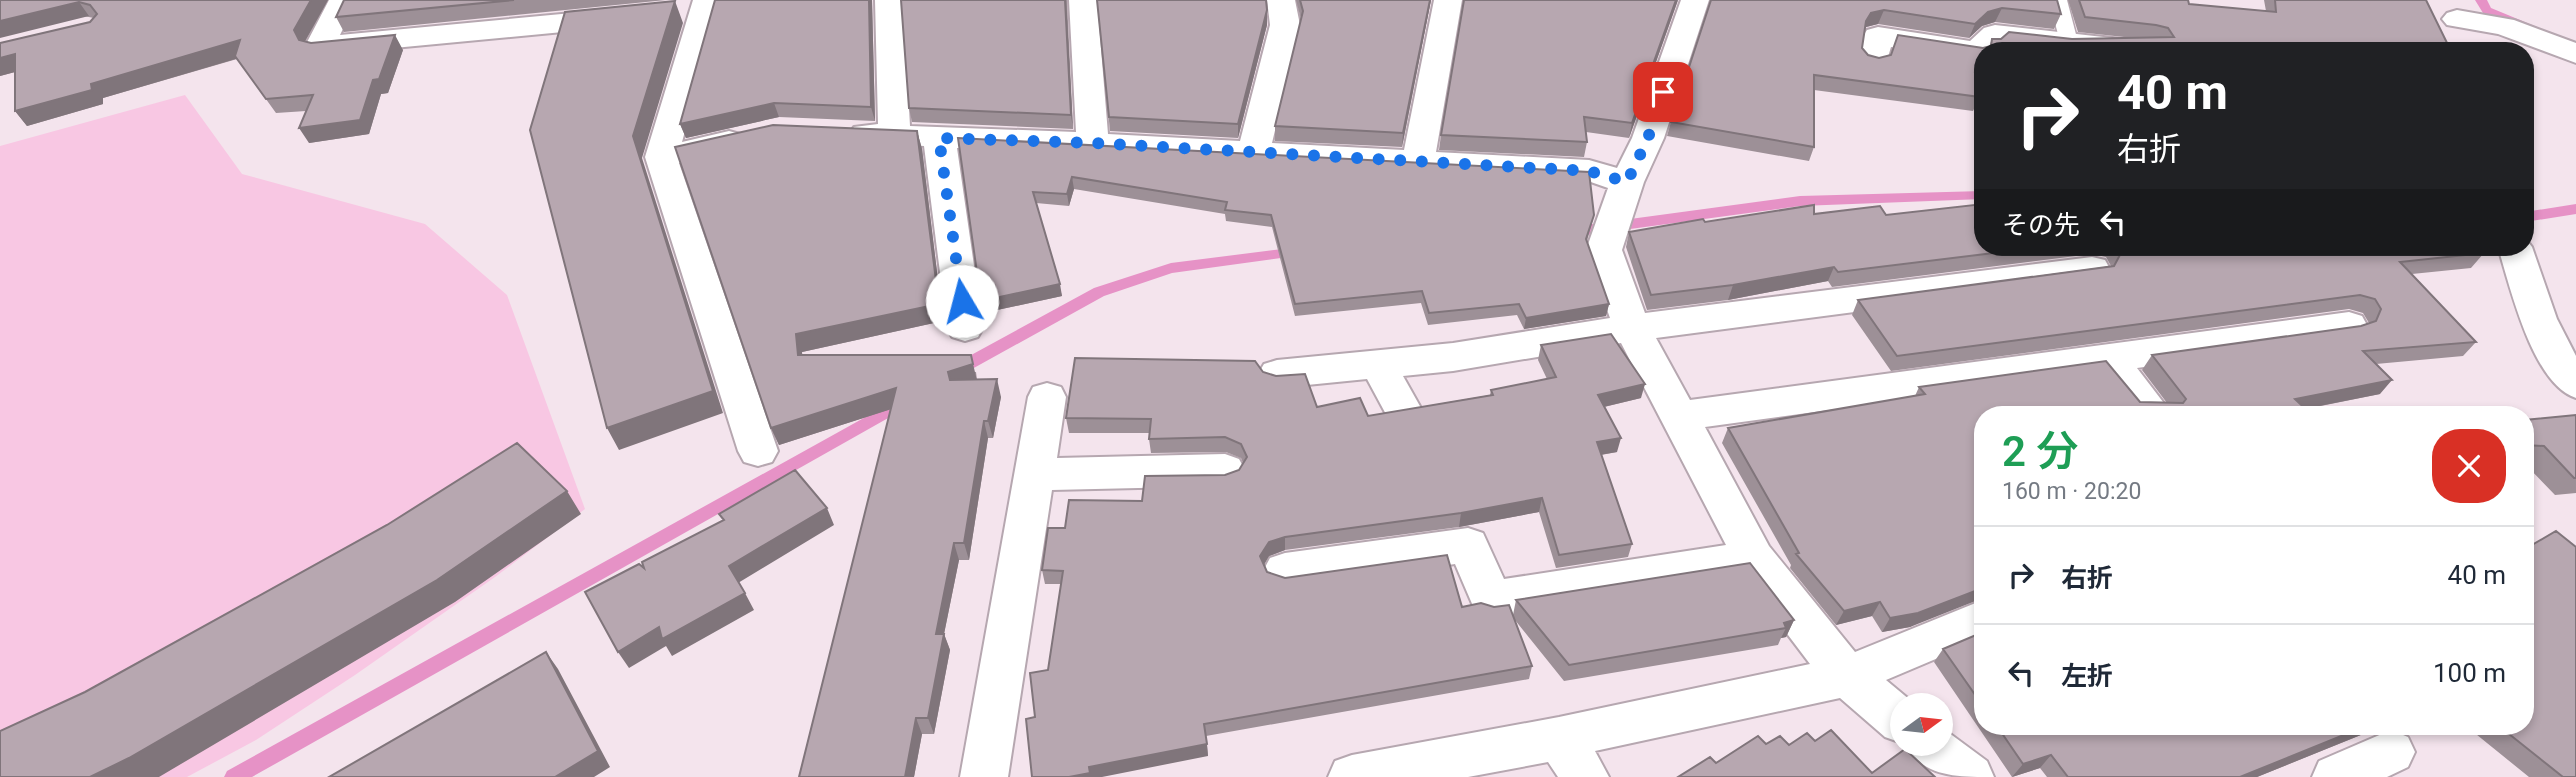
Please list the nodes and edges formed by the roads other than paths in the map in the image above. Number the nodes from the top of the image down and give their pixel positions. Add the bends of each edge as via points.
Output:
1 (343, 0) edge
2 (889, 0) edge
3 (1083, 0) edge
4 (1281, 0) edge
5 (1448, 0) edge
6 (1695, 0) edge
7 (2059, 0) edge
8 (685, 9) edge
9 (2451, 10) edge
10 (515, 14) edge
11 (1990, 42) edge
12 (2069, 42) joint
13 (2460, 42) edge
14 (2576, 54) edge
15 (1974, 57) edge
16 (1874, 61) edge
17 (830, 132) edge
18 (894, 135) junction
19 (752, 136) edge
20 (939, 138) junction
21 (1093, 143) junction
22 (1252, 152) junction
23 (661, 157) junction
24 (1418, 162) junction
25 (1617, 209) junction
26 (2518, 256) edge
27 (2092, 268) edge
28 (2349, 325) edge
29 (965, 328) dead end
30 (1632, 328) junction
31 (2108, 359) junction
32 (1377, 364) junction
33 (1277, 374) edge
34 (2576, 384) edge
35 (1047, 397) dead end
36 (2147, 406) edge
37 (1402, 408) edge
38 (1679, 416) junction
39 (758, 451) dead end
40 (1225, 470) dead end
41 (1034, 475) junction
42 (1754, 558) junction
43 (1285, 571) dead end
44 (1974, 623) edge
45 (1847, 676) junction
46 (1890, 712) edge
47 (1559, 738) junction
48 (2391, 752) dead end
49 (1944, 756) edge
50 (984, 777) edge
51 (1352, 777) edge
52 (1585, 777) edge
53 (1970, 777) edge
54 (2336, 777) edge

1 - 10 street via 320,46
2 - 18 street
3 - 21 street
4 - 22 street via 1285,24
5 - 24 street
6 - 25 street via 1648,138
7 - 12 lane
8 - 10 street
8 - 23 street
9 - 13 street
9 - 14 street
11 - 12 street via 1995,34
15 - 16 street via 1878,36
17 - 18 street
18 - 20 street
19 - 23 street
20 - 21 street
20 - 29 street
21 - 22 street
22 - 24 street
23 - 39 street
24 - 25 street via 1589,171
25 - 30 street via 1604,250
26 - 34 street via 2536,315
27 - 30 street
28 - 31 street
30 - 32 street via 1453,357
30 - 38 street
31 - 36 street
31 - 38 street
32 - 33 street
32 - 37 street
35 - 41 street
38 - 42 street
40 - 41 street
41 - 50 street
42 - 43 street via 1491,600 1468,545
42 - 45 street
44 - 45 street
45 - 46 street
45 - 47 street
47 - 51 street
47 - 52 street
48 - 54 street
49 - 53 street

